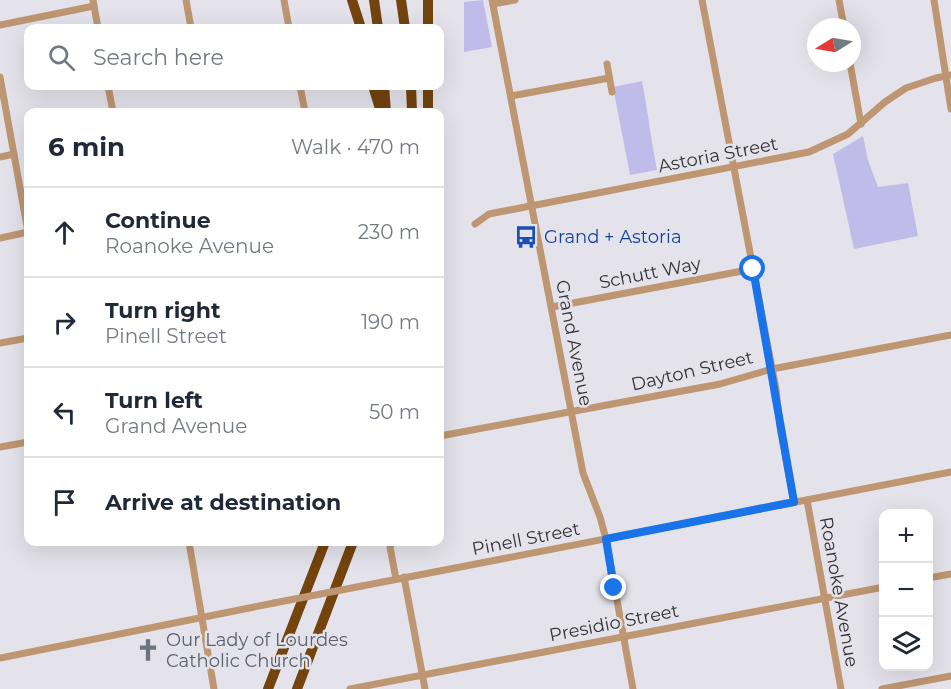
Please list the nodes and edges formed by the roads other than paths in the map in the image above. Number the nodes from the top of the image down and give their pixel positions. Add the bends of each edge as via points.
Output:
1 (186, 0) edge
2 (284, 0) edge
3 (352, 0) edge
4 (374, 0) edge
5 (401, 0) edge
6 (428, 0) edge
7 (515, 0) edge
8 (702, 0) edge
9 (839, 0) edge
10 (934, 0) edge
11 (493, 2) edge
12 (93, 3) edge
13 (842, 18) edge
14 (97, 24) edge
15 (190, 24) edge
16 (288, 24) edge
17 (360, 24) edge
18 (377, 24) edge
19 (404, 24) edge
20 (428, 24) edge
21 (0, 25) edge
22 (607, 64) dead end
23 (852, 72) edge
24 (948, 76) edge
25 (0, 77) edge
26 (609, 78) junction
27 (109, 90) edge
28 (301, 90) edge
29 (374, 90) edge
30 (384, 90) edge
31 (411, 90) edge
32 (428, 90) edge
33 (612, 92) dead end
34 (511, 96) junction
35 (112, 108) edge
36 (304, 108) edge
37 (380, 108) edge
38 (386, 108) edge
39 (412, 108) edge
40 (428, 108) edge
41 (951, 109) edge
42 (861, 124) junction
43 (14, 154) junction
44 (0, 157) edge
45 (734, 167) junction
46 (532, 206) junction
47 (24, 210) edge
48 (475, 224) dead end
49 (24, 233) edge
50 (0, 238) edge
51 (753, 269) junction
52 (552, 307) junction
53 (951, 335) edge
54 (24, 339) edge
55 (0, 343) edge
56 (772, 369) junction
57 (572, 411) junction
58 (444, 435) edge
59 (24, 443) edge
60 (0, 447) edge
61 (951, 472) edge
62 (807, 500) junction
63 (794, 502) junction
64 (606, 539) junction
65 (190, 546) edge
66 (323, 546) edge
67 (351, 546) edge
68 (391, 546) edge
69 (951, 574) edge
70 (404, 578) junction
71 (933, 578) edge
72 (396, 579) junction
73 (879, 588) edge
74 (825, 598) junction
75 (202, 618) junction
76 (623, 637) junction
77 (0, 658) edge
78 (422, 675) junction
79 (951, 676) edge
80 (214, 689) edge
81 (268, 689) edge
82 (297, 689) edge
83 (350, 689) edge
84 (424, 689) edge
85 (633, 689) edge
86 (841, 689) edge
87 (882, 689) edge

1 - 15 street
2 - 16 street
3 - 17 highway
4 - 18 highway
5 - 19 highway
6 - 20 highway
7 - 11 street
8 - 45 street, Roanoke Avenue
9 - 13 street
10 - 24 street
11 - 34 street, Grand Avenue
12 - 14 street
12 - 21 street
22 - 26 street
23 - 42 street
24 - 41 street
24 - 42 street, Astoria Street via 906,88
25 - 43 street
26 - 33 street
26 - 34 street
27 - 35 street
28 - 36 street
29 - 37 highway
30 - 38 highway
31 - 39 highway
32 - 40 highway
34 - 46 street, Grand Avenue
42 - 45 street, Astoria Street via 834,142 809,152
43 - 44 street
43 - 47 street
45 - 46 street, Astoria Street
45 - 51 street, Roanoke Avenue
46 - 48 street, Astoria Street via 489,214
46 - 52 street, Grand Avenue
49 - 50 street
51 - 52 street, Schutt Way
51 - 56 street, Roanoke Avenue
52 - 57 street, Grand Avenue
53 - 56 street, Dayton Street
54 - 55 street
56 - 57 street, Dayton Street via 720,384
56 - 63 street, Roanoke Avenue
57 - 58 street, Dayton Street
57 - 64 street, Grand Avenue via 583,473
59 - 60 street
61 - 62 street, Pinell Street
62 - 63 street, Pinell Street
62 - 74 street, Roanoke Avenue
63 - 64 street, Pinell Street
64 - 70 street, Pinell Street
64 - 76 street, Grand Avenue
65 - 75 street
66 - 81 highway
67 - 82 highway
68 - 72 street
69 - 71 street
70 - 72 street, Pinell Street
70 - 78 street
72 - 75 street, Pinell Street, bridge
73 - 74 street, Presidio Street
74 - 76 street, Presidio Street
74 - 86 street, Roanoke Avenue
75 - 77 street, Pinell Street
75 - 80 street
76 - 78 street, Presidio Street
76 - 85 street, Grand Avenue
78 - 83 street, Presidio Street
78 - 84 street
79 - 87 street

